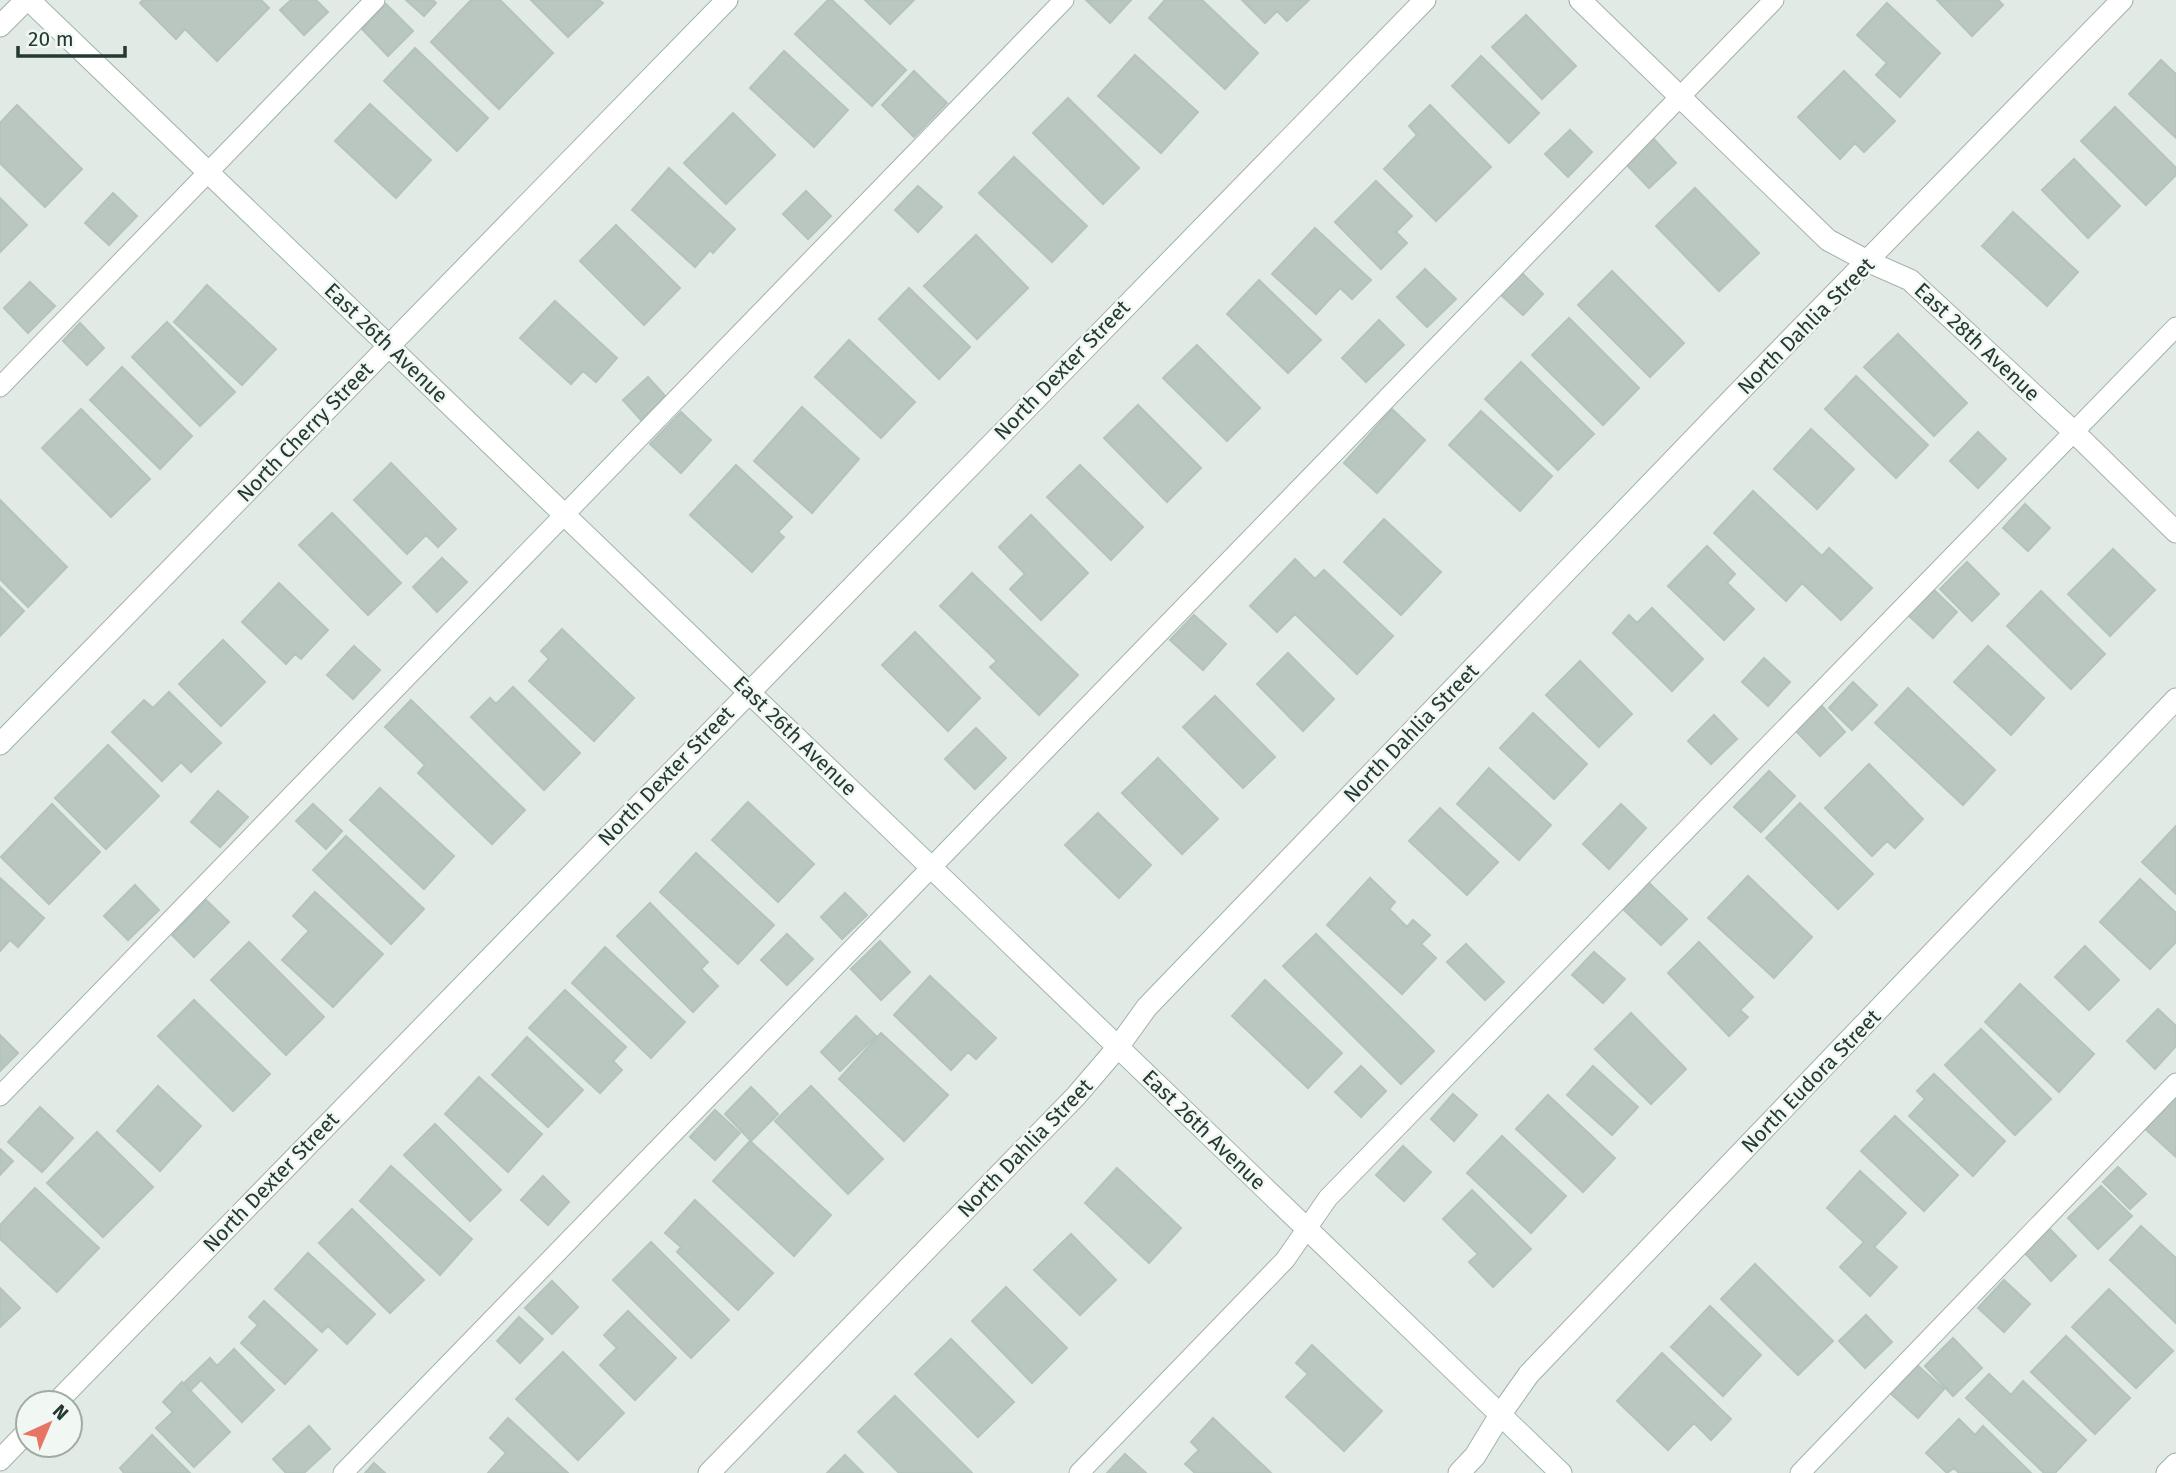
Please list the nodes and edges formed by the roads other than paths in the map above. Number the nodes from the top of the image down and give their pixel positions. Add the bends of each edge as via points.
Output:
1 (27, 0) edge
2 (374, 0) edge
3 (727, 0) edge
4 (1064, 0) edge
5 (1425, 0) edge
6 (1580, 0) edge
7 (1774, 0) edge
8 (2122, 0) edge
9 (0, 26) edge
10 (1681, 96) junction
11 (208, 172) junction
12 (1869, 262) junction
13 (2176, 327) edge
14 (390, 346) junction
15 (0, 387) edge
16 (2074, 432) junction
17 (565, 514) junction
18 (2176, 532) edge
19 (749, 691) junction
20 (2176, 699) edge
21 (0, 744) edge
22 (932, 867) junction
23 (1118, 1048) junction
24 (2176, 1083) edge
25 (0, 1096) edge
26 (1307, 1229) junction
27 (70, 1389) edge
28 (1500, 1415) junction
29 (14, 1446) edge
30 (0, 1460) edge
31 (2176, 1464) edge
32 (343, 1473) edge
33 (709, 1473) edge
34 (1079, 1473) edge
35 (1459, 1473) edge
36 (1561, 1473) edge
37 (1800, 1473) edge
38 (2167, 1473) edge

1 - 9 street
1 - 11 street, East 26th Avenue
2 - 11 lane
3 - 14 street, North Cherry Street
4 - 17 lane
5 - 19 street, North Dexter Street
6 - 10 street, East 28th Avenue
7 - 10 lane
8 - 12 street, North Dahlia Street
10 - 12 street, East 28th Avenue via 1828,240
10 - 22 lane
11 - 14 street, East 26th Avenue
11 - 15 lane
12 - 16 street, East 28th Avenue via 1910,280
12 - 23 street, North Dahlia Street via 1147,1007
13 - 16 lane
14 - 17 street, East 26th Avenue
14 - 21 street, North Cherry Street
16 - 18 street, East 28th Avenue
16 - 26 lane via 1328,1198
17 - 19 street, East 26th Avenue
17 - 25 lane
19 - 22 street, East 26th Avenue
19 - 27 street, North Dexter Street
20 - 28 street, North Eudora Street via 1530,1374
22 - 23 street, East 26th Avenue
22 - 32 lane
23 - 26 street, East 26th Avenue
23 - 33 street, North Dahlia Street
24 - 37 lane
26 - 28 street, East 26th Avenue
26 - 34 lane via 1285,1259
28 - 35 street, North Eudora Street
28 - 36 street, East 26th Avenue
29 - 30 street
31 - 38 street

